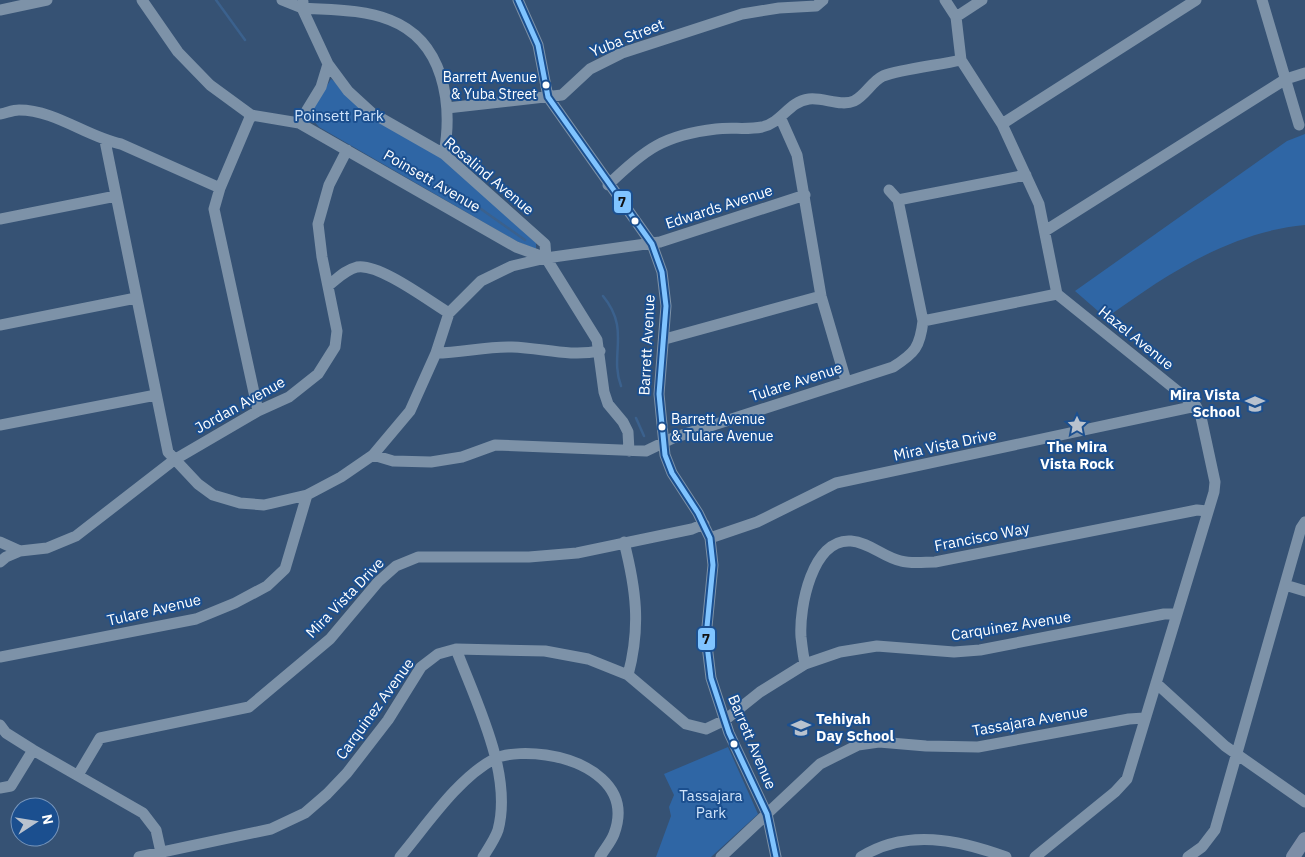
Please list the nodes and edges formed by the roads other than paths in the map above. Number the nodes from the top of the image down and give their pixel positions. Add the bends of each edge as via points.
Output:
1 (47, 0) edge
2 (142, 0) edge
3 (282, 0) edge
4 (518, 0) edge
5 (823, 0) edge
6 (945, 0) edge
7 (982, 0) edge
8 (1196, 0) edge
9 (1262, 0) edge
10 (302, 4) edge
11 (0, 10) edge
12 (956, 17) junction
13 (961, 60) junction
14 (328, 64) junction
15 (1305, 73) edge
16 (1286, 78) junction
17 (548, 96) junction
18 (447, 108) junction
19 (0, 114) edge
20 (251, 115) junction
21 (781, 119) junction
22 (299, 123) junction
23 (1002, 124) junction
24 (1299, 125) dead end
25 (105, 141) junction
26 (347, 150) junction
27 (444, 154) junction
28 (1026, 175) junction
29 (608, 185) junction
30 (220, 188) junction
31 (889, 190) dead end
32 (805, 195) junction
33 (116, 196) junction
34 (898, 200) junction
35 (0, 219) edge
36 (1045, 232) junction
37 (652, 244) junction
38 (546, 258) junction
39 (328, 286) junction
40 (1057, 294) junction
41 (821, 296) junction
42 (136, 298) junction
43 (449, 313) junction
44 (924, 321) junction
45 (0, 325) edge
46 (665, 339) junction
47 (600, 352) junction
48 (436, 353) junction
49 (846, 381) junction
50 (156, 395) junction
51 (1196, 406) junction
52 (258, 410) junction
53 (0, 424) edge
54 (663, 444) junction
55 (629, 451) junction
56 (373, 455) junction
57 (174, 460) junction
58 (307, 495) junction
59 (1207, 511) junction
60 (1305, 522) edge
61 (704, 524) junction
62 (710, 538) junction
63 (0, 542) edge
64 (624, 542) junction
65 (20, 551) junction
66 (0, 562) edge
67 (1285, 585) junction
68 (1305, 591) edge
69 (1176, 614) junction
70 (456, 649) junction
71 (0, 657) edge
72 (804, 664) junction
73 (628, 674) junction
74 (1156, 683) junction
75 (1144, 718) junction
76 (725, 720) junction
77 (0, 726) edge
78 (33, 750) junction
79 (1237, 754) junction
80 (496, 758) junction
81 (78, 775) junction
82 (0, 788) edge
83 (1305, 802) edge
84 (766, 814) junction
85 (1305, 839) edge
86 (1039, 854) edge
87 (162, 855) edge
88 (138, 857) edge
89 (400, 857) edge
90 (483, 857) edge
91 (600, 857) edge
92 (721, 857) edge
93 (776, 857) edge
94 (861, 857) edge
95 (1006, 857) edge
96 (1188, 857) edge
97 (1293, 857) edge

1 - 11 street
2 - 20 street, Poinsett Avenue via 178,52 210,85
3 - 10 street
4 - 17 street, Barrett Avenue via 538,45
5 - 17 street, Yuba Street via 816,6 742,14 622,53 590,70 562,95
6 - 12 street
7 - 12 street
8 - 23 street
9 - 16 street
10 - 14 street, Rosalind Avenue
10 - 18 street via 388,19 412,31 431,51 442,78
12 - 13 street
13 - 21 street via 883,76 854,101 810,99 790,106
13 - 23 street
14 - 22 street via 321,87
14 - 27 street, Rosalind Avenue via 348,91 372,114
15 - 16 street
16 - 24 street
16 - 36 street
17 - 18 street, Yuba Street
17 - 29 street, Barrett Avenue
18 - 27 street
19 - 25 street via 18,110 36,112
20 - 22 street, Poinsett Avenue
20 - 30 street
21 - 29 street via 761,127 717,129 681,135 660,143 640,154
21 - 32 street via 797,155
22 - 26 street, Poinsett Avenue
23 - 28 street
25 - 30 street via 121,144
25 - 33 street
26 - 38 street, Poinsett Avenue via 516,247
26 - 39 street, Jordan Avenue via 329,185 318,224
27 - 38 street, Rosalind Avenue via 545,244
28 - 34 street
28 - 36 street via 1039,204
29 - 37 street, Barrett Avenue
30 - 52 street via 214,209
31 - 34 street
32 - 37 street, Edwards Avenue
32 - 41 street
33 - 35 street
33 - 42 street
34 - 44 street
36 - 40 street
37 - 38 street, Edwards Avenue
37 - 46 street, Barrett Avenue via 665,289
38 - 43 street, Edwards Avenue via 512,266 481,281
38 - 47 street via 593,333
39 - 43 street via 357,267 375,269
39 - 52 street, Jordan Avenue via 335,316 335,347 318,374 289,397
40 - 44 street
40 - 51 street, Hazel Avenue
41 - 46 street
41 - 49 street
42 - 45 street
42 - 50 street
43 - 48 street, Edwards Avenue
44 - 49 street, Tulare Avenue via 921,341 911,355 893,367
46 - 54 street, Barrett Avenue via 659,394
47 - 48 street via 556,354 514,347
47 - 55 street via 604,392 608,404 628,432
48 - 56 street, Edwards Avenue via 410,411
49 - 54 street, Tulare Avenue via 672,438
50 - 53 street
50 - 57 street via 168,452
51 - 59 street via 1215,482
51 - 62 street, Mira Vista Drive via 836,483 757,522
52 - 57 street, Jordan Avenue
54 - 55 street, Tulare Avenue via 646,451
54 - 61 street, Barrett Avenue via 672,473
55 - 56 street, Tulare Avenue via 495,445 462,457 431,462 394,461
56 - 58 street, Edwards Avenue
57 - 58 street, Edwards Avenue via 213,494 240,503 264,505
57 - 65 street, Jordan Avenue via 76,536 47,548
58 - 71 street, Tulare Avenue via 285,569 267,586 235,603 196,619
59 - 69 street
59 - 72 street, Francisco Way via 1197,510 935,562 902,562 850,541 836,545 826,551 810,575 801,636
60 - 67 street
61 - 62 street, Barrett Avenue
61 - 64 street, Mira Vista Drive
62 - 76 street, Barrett Avenue via 713,565 706,637 711,678
63 - 65 street
64 - 73 street via 635,585 637,609
64 - 81 street, Mira Vista Drive via 577,553 529,557 418,557 396,566 378,582 330,639 248,707 100,738
65 - 66 street, Jordan Avenue
67 - 68 street
67 - 79 street
69 - 72 street, Carquinez Avenue via 980,650 946,652 877,646 840,652
69 - 74 street
70 - 73 street, Carquinez Avenue via 545,651 588,659
70 - 80 street
70 - 87 street, Carquinez Avenue via 438,654 421,667 388,720 347,773 305,813 271,829
72 - 76 street, Carquinez Avenue via 760,692
73 - 76 street, Carquinez Avenue via 686,724 706,729
74 - 75 street
74 - 79 street
75 - 84 street, Tassajara Avenue via 1129,718 978,747 879,742 858,745 820,764
75 - 86 street via 1126,779 1115,792
76 - 84 street, Barrett Avenue
77 - 78 street
78 - 81 street
78 - 82 street via 12,786
79 - 83 street
79 - 96 street via 1215,830 1202,847
80 - 89 street via 470,775
80 - 90 street via 502,794 498,831
80 - 91 street via 531,753 564,758 589,768 604,781 615,798 617,817 614,834
81 - 87 street via 144,813 156,830
84 - 92 street, Tassajara Avenue
84 - 93 street, Barrett Avenue
85 - 97 main road
87 - 88 street, Carquinez Avenue
94 - 95 street via 885,845 923,839 956,841

